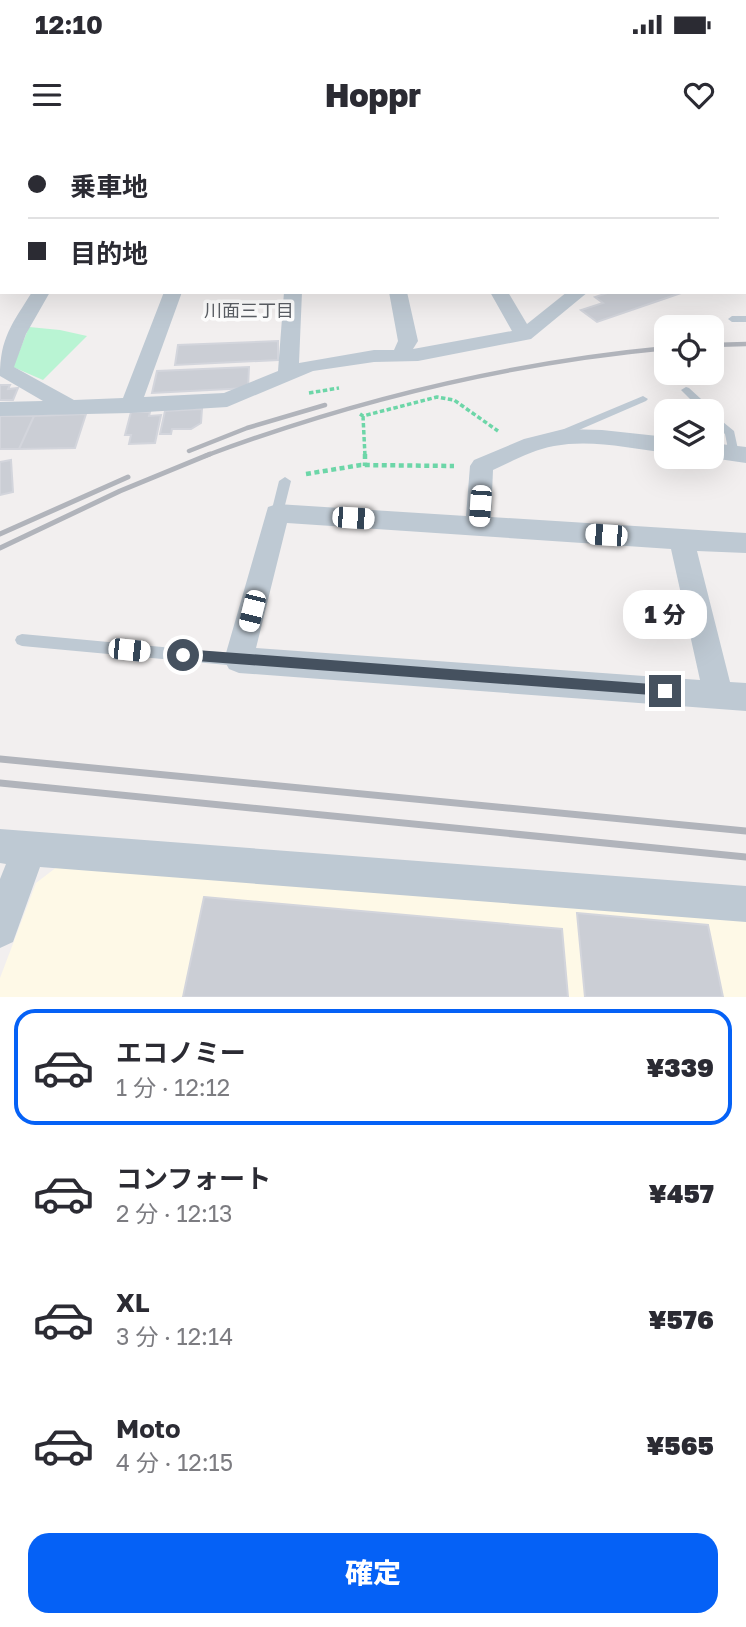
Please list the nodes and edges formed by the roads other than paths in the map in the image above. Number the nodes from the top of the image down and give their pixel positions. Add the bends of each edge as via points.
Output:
1 (40, 294) edge
2 (172, 294) edge
3 (293, 294) edge
4 (398, 294) edge
5 (500, 294) edge
6 (576, 294) edge
7 (732, 319) dead end
8 (746, 319) edge
9 (524, 335) junction
10 (401, 354) junction
11 (1, 369) edge
12 (288, 374) junction
13 (687, 390) dead end
14 (643, 399) dead end
15 (696, 399) edge
16 (130, 406) junction
17 (70, 407) junction
18 (0, 409) edge
19 (724, 427) edge
20 (563, 437) junction
21 (654, 443) edge
22 (731, 453) edge
23 (285, 481) road end
24 (277, 513) junction
25 (478, 526) junction
26 (682, 540) junction
27 (746, 543) edge
28 (22, 640) dead end
29 (239, 660) junction
30 (732, 696) edge
31 (14, 847) edge
32 (746, 904) edge
33 (0, 929) edge

1 - 11 street
2 - 16 street
3 - 12 street
4 - 10 street via 408,341
5 - 9 street
6 - 9 street
7 - 8 lane
9 - 10 street via 418,355
10 - 12 street via 308,366
11 - 17 street
12 - 16 street via 228,400
13 - 15 lane
14 - 20 lane
16 - 17 street
17 - 18 street
19 - 22 lane via 730,433
20 - 21 street
20 - 25 street via 482,466
23 - 24 lane
24 - 25 street
24 - 29 street
25 - 26 street
26 - 27 street
26 - 30 street
28 - 29 lane
29 - 30 street
31 - 32 street
31 - 33 street

